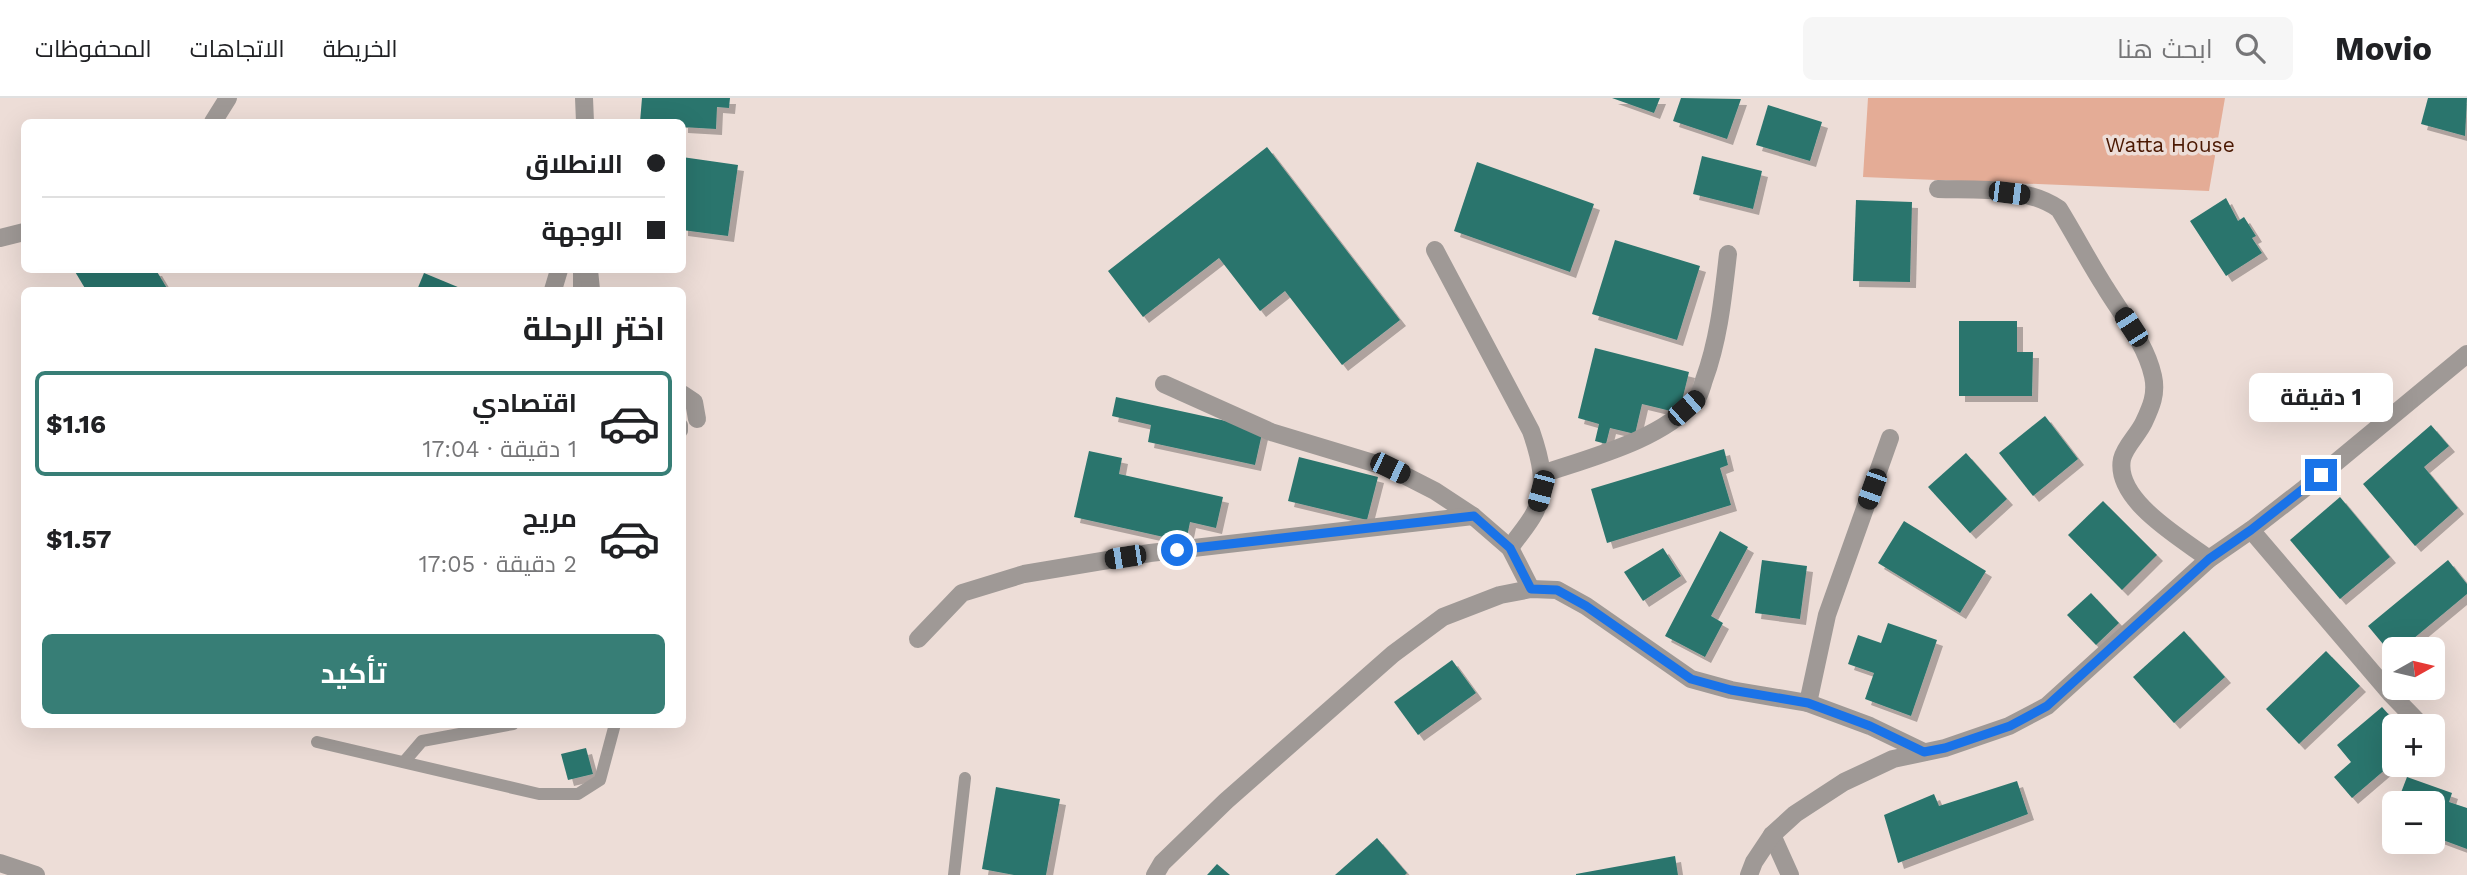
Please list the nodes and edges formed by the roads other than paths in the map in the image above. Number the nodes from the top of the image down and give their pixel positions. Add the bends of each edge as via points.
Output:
1 (228, 98) edge
2 (584, 98) edge
3 (215, 119) edge
4 (585, 119) edge
5 (1938, 189) dead end
6 (21, 233) edge
7 (0, 238) edge
8 (1435, 250) dead end
9 (1728, 254) dead end
10 (2467, 354) edge
11 (1164, 384) dead end
12 (686, 397) edge
13 (687, 425) edge
14 (1890, 438) dead end
15 (1542, 474) junction
16 (1474, 516) junction
17 (2251, 530) junction
18 (1510, 548) junction
19 (2209, 559) junction
20 (1531, 589) junction
21 (918, 639) dead end
22 (1808, 703) junction
23 (2410, 714) edge
24 (492, 728) edge
25 (614, 728) edge
26 (317, 742) dead end
27 (1924, 752) junction
28 (404, 762) junction
29 (965, 778) dead end
30 (1772, 835) junction
31 (0, 863) edge
32 (36, 875) edge
33 (954, 875) edge
34 (1155, 875) edge
35 (1749, 875) edge
36 (1790, 875) edge

1 - 3 street
2 - 4 street
5 - 19 street via 2027,195 2045,199 2059,209 2131,327 2153,376 2153,402 2123,455 2124,480 2146,512
6 - 7 street
8 - 15 street via 1531,431
9 - 15 street via 1712,360 1698,398 1674,419 1642,437
10 - 17 street
11 - 16 street via 1271,432 1390,468
12 - 13 street via 694,402
14 - 22 street via 1827,615
15 - 18 street via 1535,511
16 - 18 street
16 - 21 street via 1150,553 1024,573 962,593
17 - 19 street
17 - 23 street
18 - 20 street
19 - 27 street via 2047,706 2010,726
20 - 22 street via 1557,590 1586,606 1691,679
20 - 34 street via 1500,595 1443,617 1393,654 1226,802
22 - 27 street
24 - 28 lane via 422,741
25 - 28 lane via 600,780 578,794 539,794
26 - 28 lane
27 - 30 street via 1893,759 1844,782
29 - 33 lane
30 - 35 street
30 - 36 street
31 - 32 street

